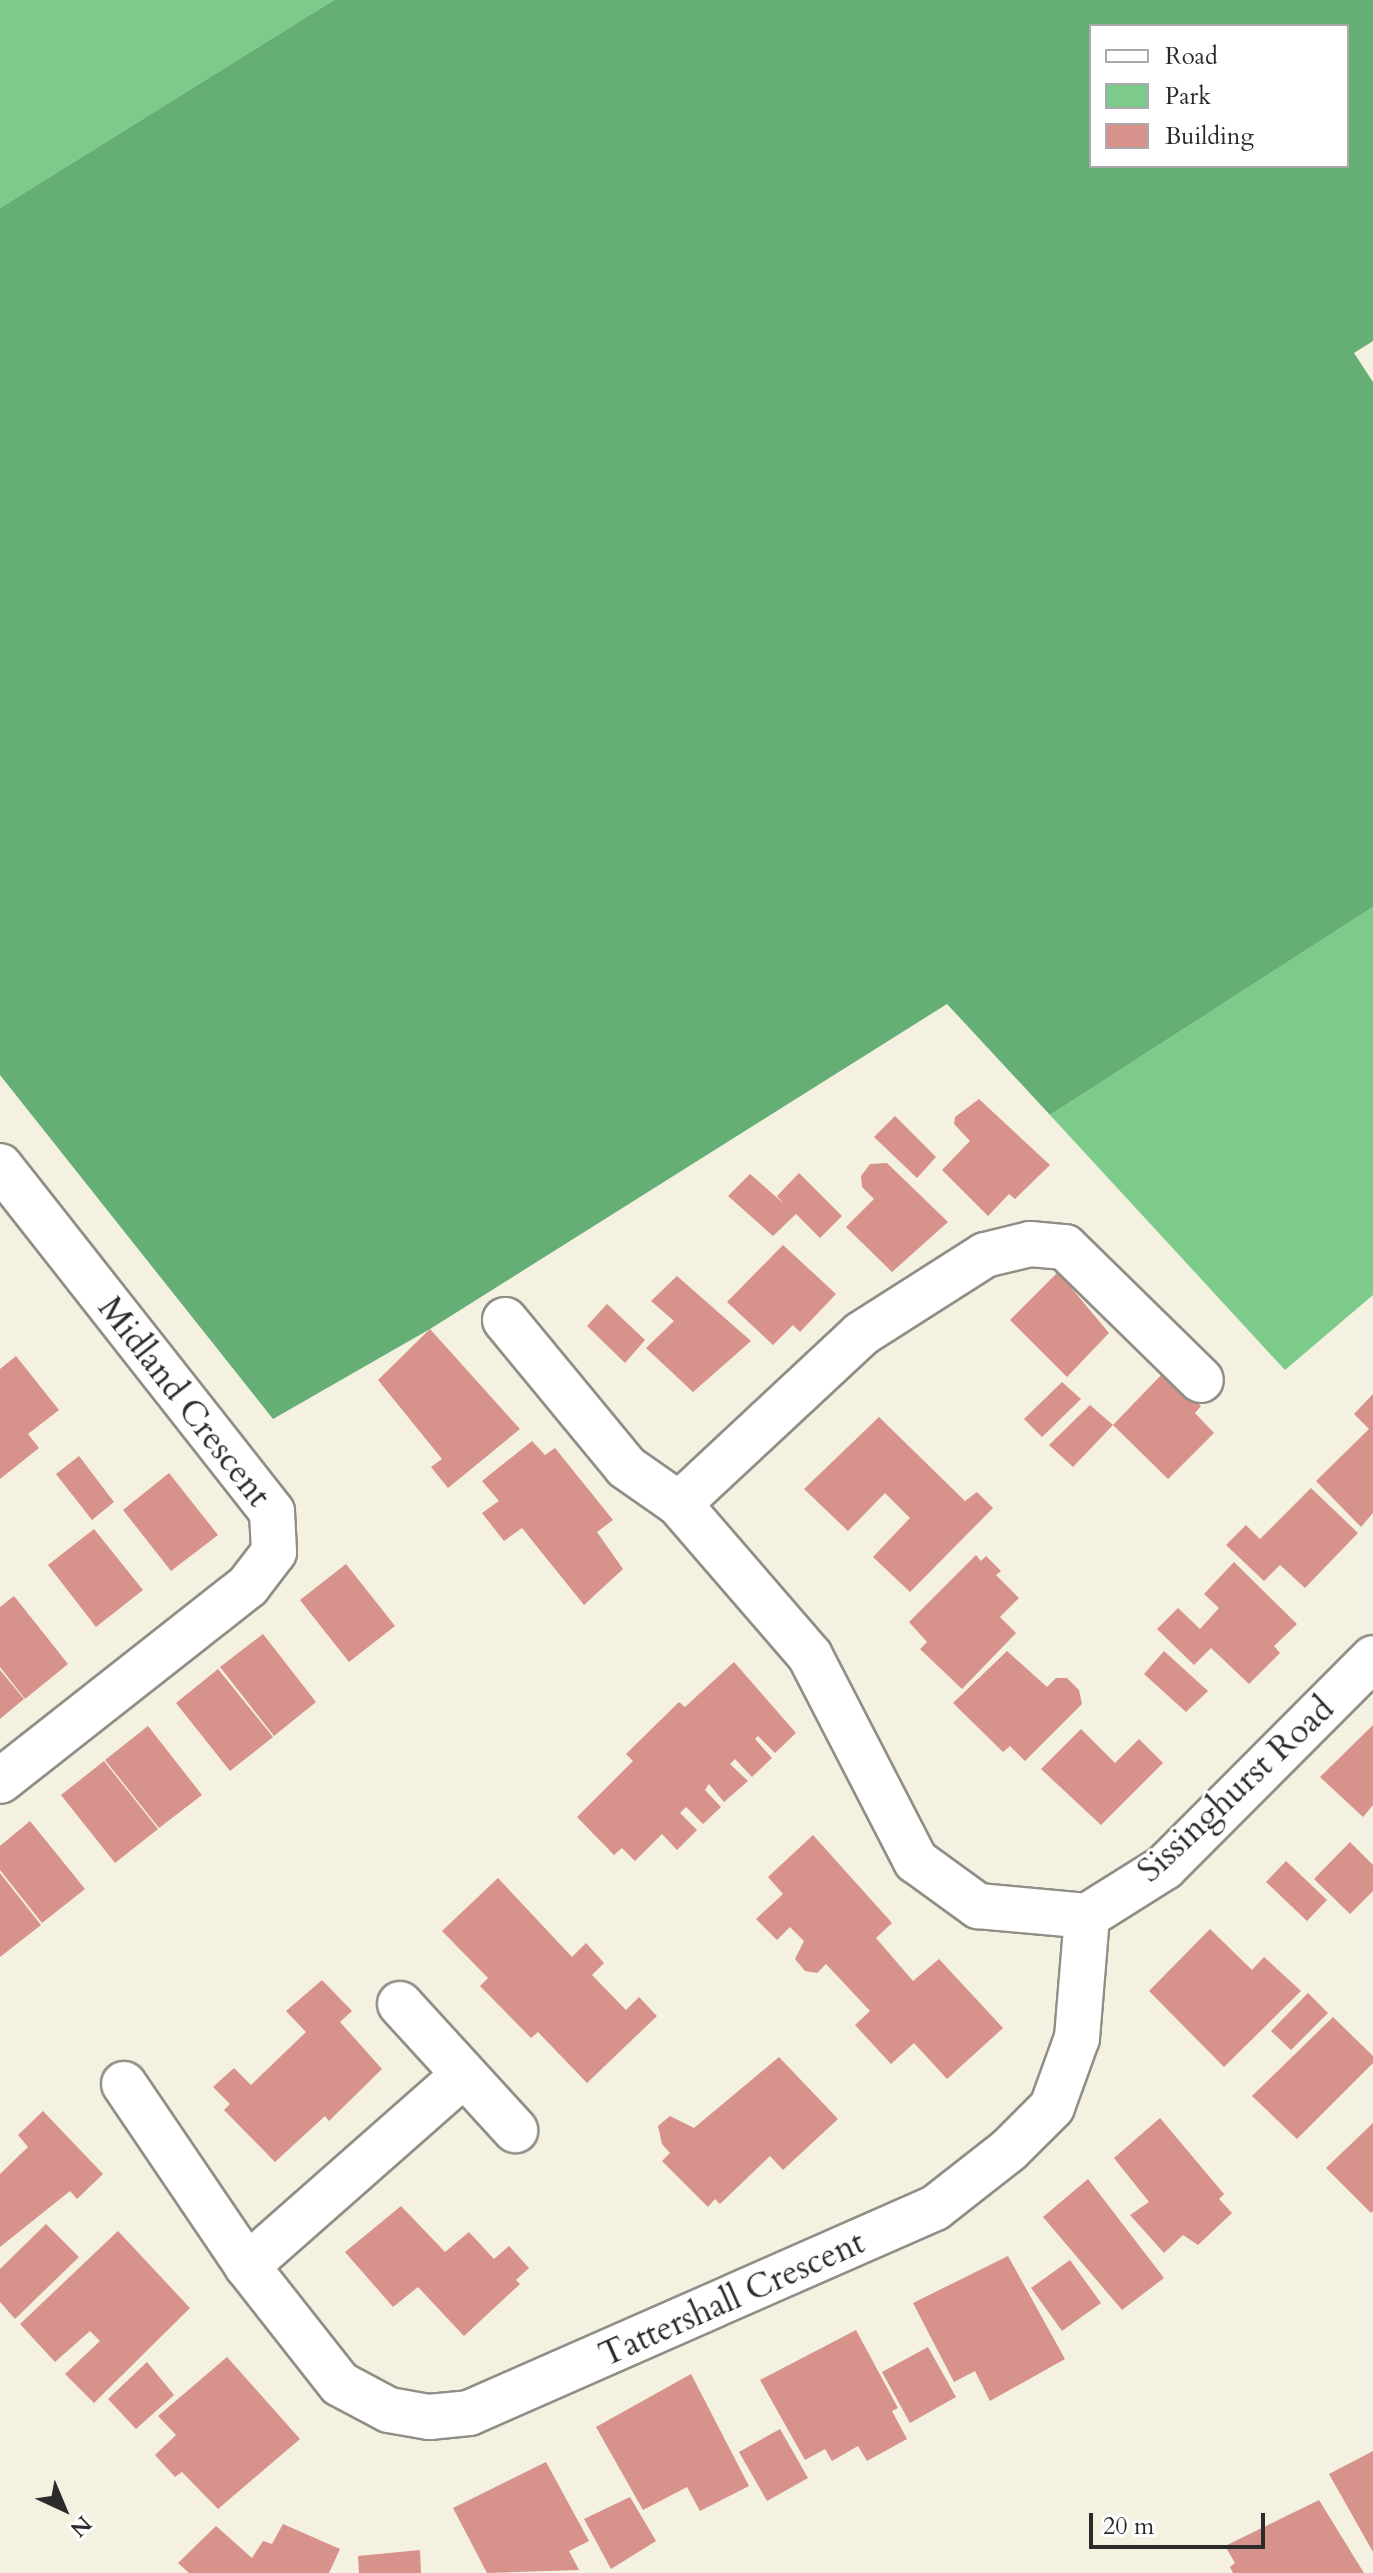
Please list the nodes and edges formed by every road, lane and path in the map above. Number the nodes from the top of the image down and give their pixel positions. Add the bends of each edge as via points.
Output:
1 (0, 1166) edge
2 (505, 1320) dead end
3 (1201, 1380) dead end
4 (679, 1504) junction
5 (1373, 1658) edge
6 (0, 1781) edge
7 (1087, 1916) junction
8 (400, 2004) dead end
9 (464, 2075) junction
10 (124, 2084) dead end
11 (515, 2130) dead end
12 (247, 2266) junction

1 - 6 street, Midland Crescent via 272,1512 274,1552 248,1586
2 - 4 street via 626,1467
3 - 4 street via 1065,1247 1030,1244 985,1255 861,1334
4 - 7 street via 810,1656 916,1861 978,1906
5 - 7 street, Sissinghurst Road via 1165,1867
7 - 12 street, Tattershall Crescent via 1077,2038 1052,2107 1009,2150 935,2208 469,2413 429,2417 389,2410 340,2384
8 - 9 street
9 - 11 street
9 - 12 street
10 - 12 street, Tattershall Crescent

